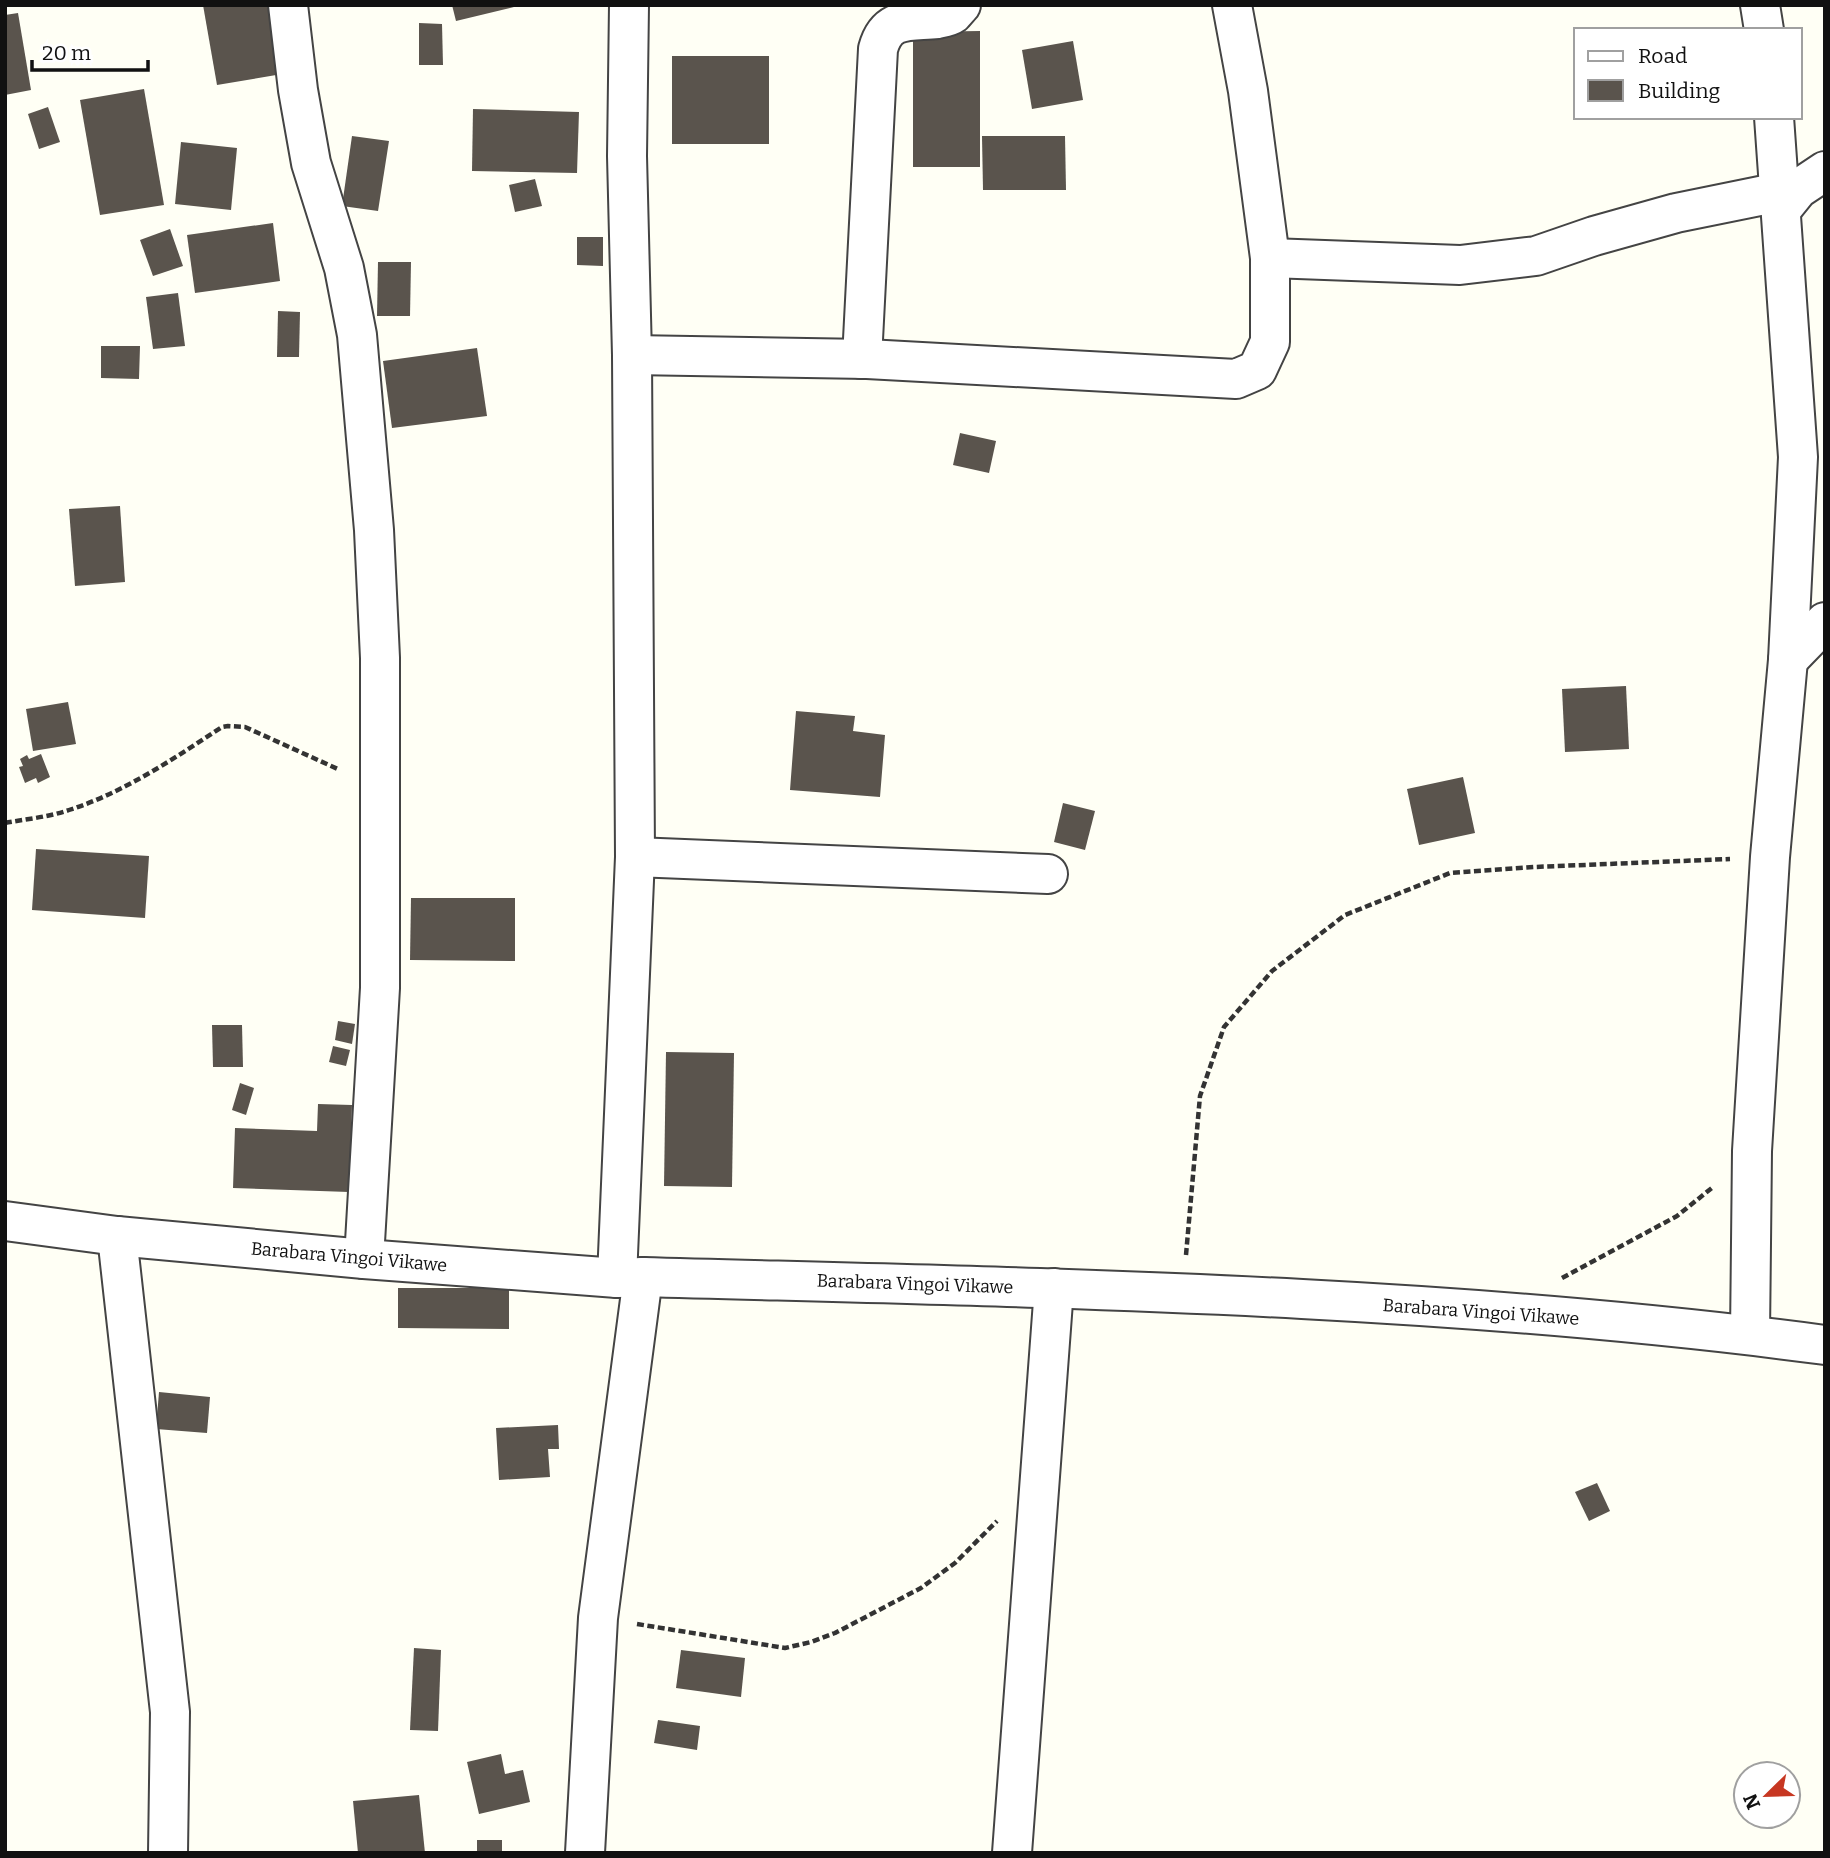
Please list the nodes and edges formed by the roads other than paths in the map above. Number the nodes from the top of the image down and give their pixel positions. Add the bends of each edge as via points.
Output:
1 (288, 5) edge
2 (629, 5) edge
3 (961, 5) edge
4 (1232, 5) edge
5 (1760, 5) edge
6 (1764, 28) edge
7 (1774, 119) edge
8 (1825, 171) edge
9 (1780, 201) junction
10 (1269, 258) junction
11 (632, 355) junction
12 (862, 359) junction
13 (1825, 622) edge
14 (1787, 660) junction
15 (635, 857) junction
16 (1048, 874) dead end
17 (5, 1213) edge
18 (6, 1221) edge
19 (117, 1236) junction
20 (364, 1259) junction
21 (630, 1278) junction
22 (1054, 1288) junction
23 (1750, 1335) junction
24 (1825, 1345) edge
25 (168, 1853) edge
26 (585, 1853) edge
27 (1012, 1853) edge

1 - 20 street via 311,163 344,268 357,335 374,530 380,657 380,988
2 - 11 street
3 - 12 street via 944,18 894,24 885,31 878,49
4 - 10 street
5 - 6 street
7 - 9 street
8 - 9 street
9 - 10 street via 1676,213 1536,256 1460,265
9 - 14 street via 1798,457
10 - 12 street via 1270,342 1257,370 1236,379
11 - 12 street
11 - 15 street
13 - 14 street
14 - 23 street via 1752,1151
15 - 16 street
15 - 21 street
17 - 18 street
18 - 19 street, Barabara Vingoi Vikawe
19 - 20 street, Barabara Vingoi Vikawe
19 - 25 street via 170,1712
20 - 21 street, Barabara Vingoi Vikawe
21 - 22 street, Barabara Vingoi Vikawe
21 - 26 street via 598,1618
22 - 23 street, Barabara Vingoi Vikawe via 1500,1312
22 - 27 street
23 - 24 street, Barabara Vingoi Vikawe

